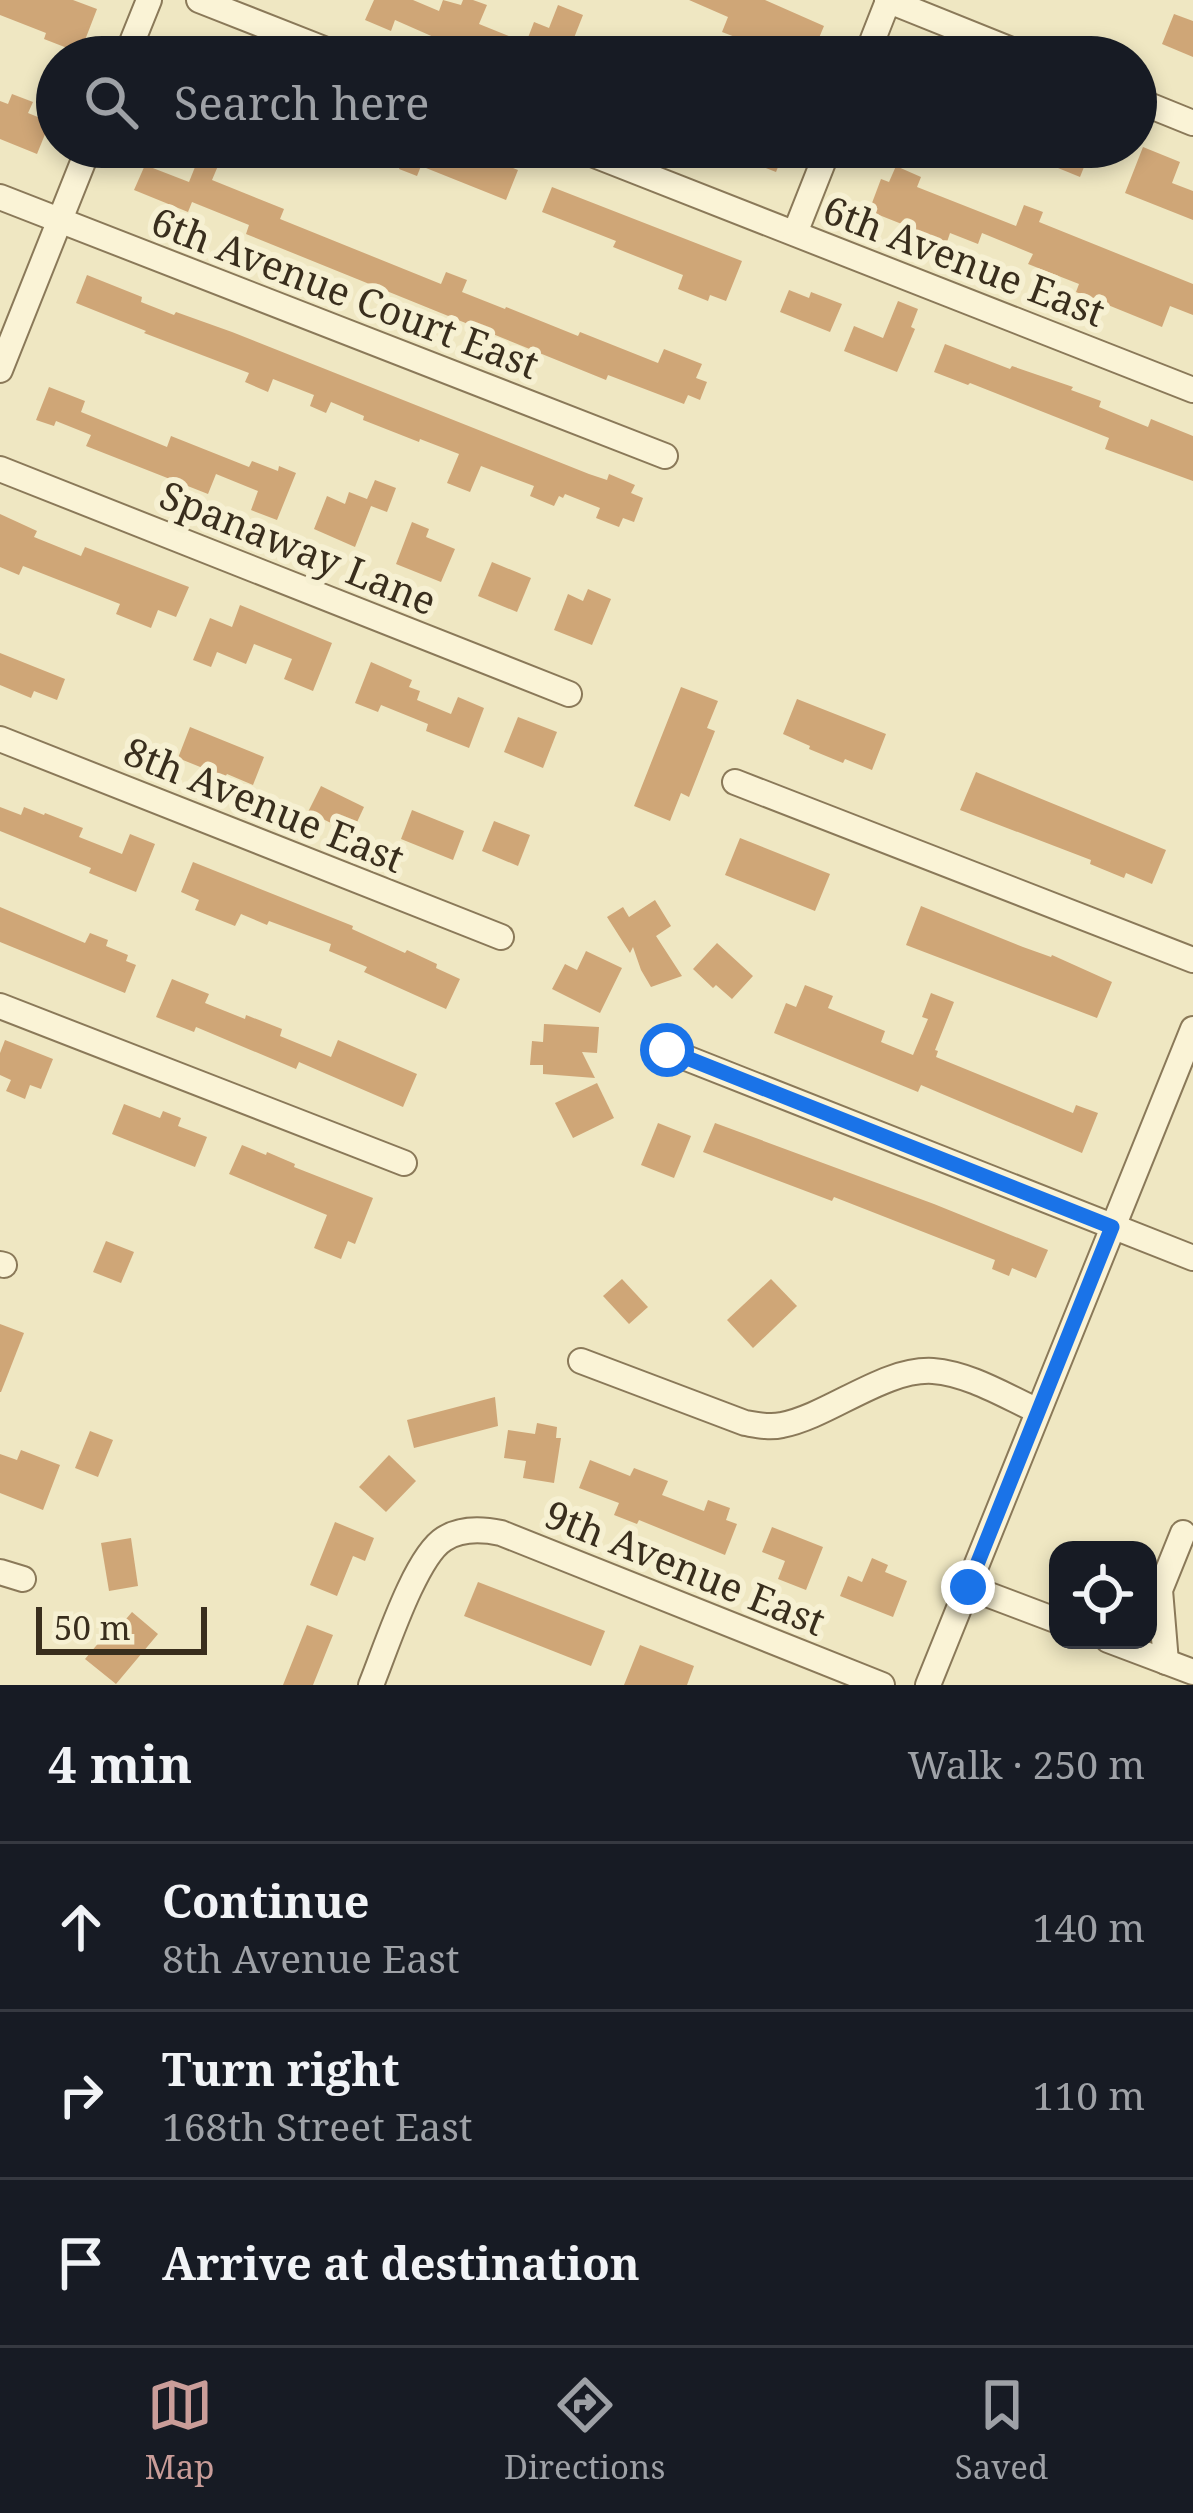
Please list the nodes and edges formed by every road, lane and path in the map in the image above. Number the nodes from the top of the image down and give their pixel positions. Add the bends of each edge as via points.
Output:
1 (149, 0) edge
2 (199, 0) edge
3 (888, 0) edge
4 (134, 36) edge
5 (291, 36) edge
6 (874, 36) edge
7 (977, 36) edge
8 (1157, 108) edge
9 (1193, 123) edge
10 (80, 168) edge
11 (628, 168) edge
12 (820, 168) edge
13 (0, 196) edge
14 (59, 220) junction
15 (794, 233) junction
16 (0, 370) edge
17 (1193, 390) edge
18 (665, 456) dead end
19 (0, 469) edge
20 (569, 694) dead end
21 (0, 739) edge
22 (735, 782) dead end
23 (501, 937) dead end
24 (1193, 959) edge
25 (0, 1006) edge
26 (1193, 1029) edge
27 (667, 1050) dead end
28 (404, 1163) dead end
29 (1112, 1227) junction
30 (1193, 1258) edge
31 (580, 1361) dead end
32 (1038, 1411) junction
33 (1184, 1533) dead end
34 (968, 1587) junction
35 (1049, 1618) edge
36 (1132, 1649) edge
37 (1166, 1662) junction
38 (1193, 1672) edge
39 (370, 1685) edge
40 (882, 1685) edge
41 (928, 1685) edge

1 - 4 street
2 - 5 street
3 - 6 street
3 - 7 street
8 - 9 street
10 - 14 street
11 - 15 street, 6th Avenue East
12 - 15 street
13 - 14 street, 6th Avenue Court East
14 - 16 street
14 - 18 street, 6th Avenue Court East
15 - 17 street, 6th Avenue East
19 - 20 street, Spanaway Lane
21 - 23 street, 8th Avenue East
22 - 24 street
25 - 28 street
26 - 29 street
27 - 29 street
29 - 30 street
29 - 32 street
31 - 32 street via 766,1427 928,1371 961,1376
32 - 34 street
33 - 37 street via 1160,1590
34 - 35 street
34 - 41 street
36 - 37 street
37 - 38 street
39 - 40 street, 9th Avenue East via 434,1547 460,1532 485,1530

